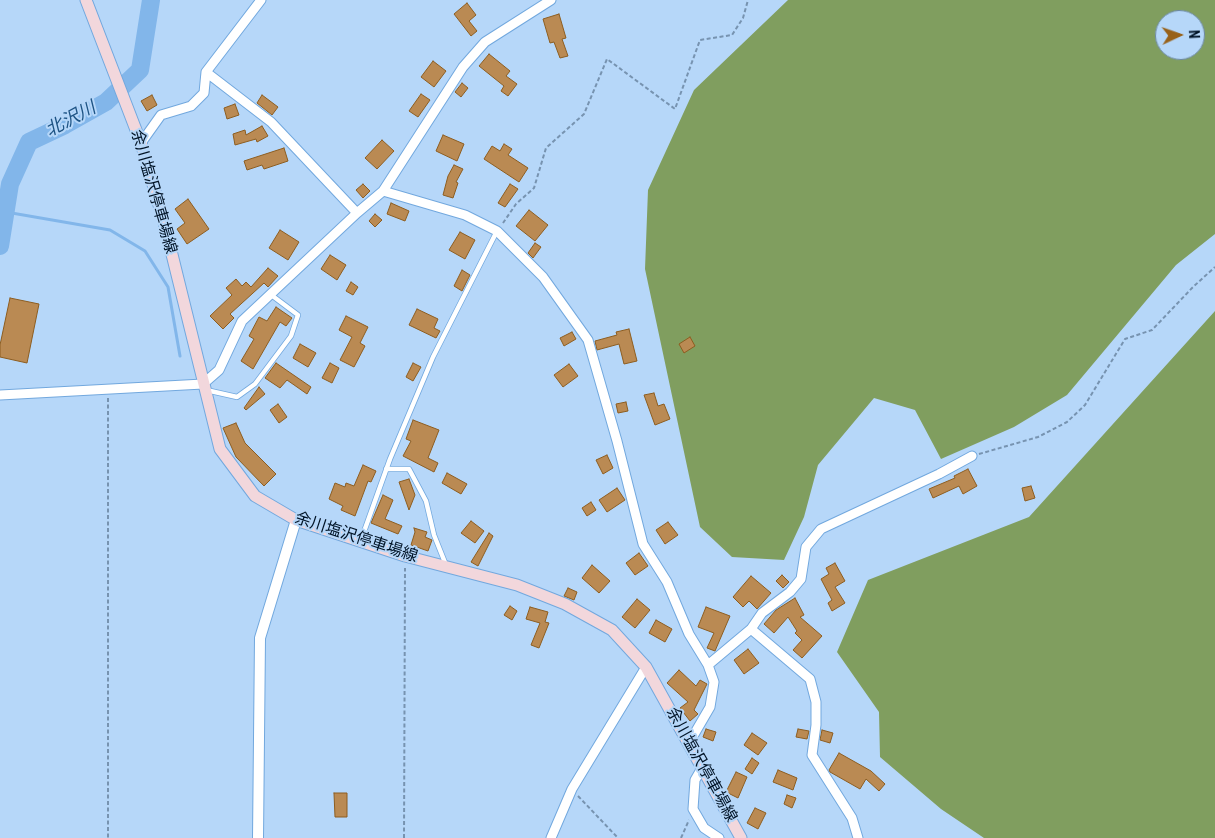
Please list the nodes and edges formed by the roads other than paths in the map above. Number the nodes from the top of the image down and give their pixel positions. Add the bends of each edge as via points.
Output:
1 (86, 0) edge
2 (261, 0) edge
3 (551, 0) edge
4 (206, 72) junction
5 (140, 143) junction
6 (383, 191) junction
7 (357, 213) junction
8 (497, 231) junction
9 (270, 294) junction
10 (204, 387) junction
11 (0, 395) edge
12 (972, 456) road end
13 (386, 469) junction
14 (296, 520) junction
15 (361, 541) junction
16 (446, 566) junction
17 (751, 629) junction
18 (708, 665) junction
19 (646, 667) junction
20 (689, 744) junction
21 (702, 768) junction
22 (258, 838) edge
23 (551, 838) edge
24 (719, 838) edge
25 (741, 838) edge
26 (858, 838) edge

1 - 5 main road, 余川塩沢停車場線
2 - 4 street
3 - 6 street via 485,42 463,67
4 - 5 street via 204,93 192,106 161,115
4 - 7 street via 271,122
5 - 10 main road, 余川塩沢停車場線 via 165,226
6 - 7 street
6 - 8 street via 465,215
7 - 9 street
8 - 13 lane via 433,357
8 - 18 street via 542,277 588,340 643,544 668,582 690,634
9 - 10 street via 242,321 219,370
9 - 10 lane via 298,315 291,336 255,384 237,397
10 - 11 street
10 - 14 main road, 余川塩沢停車場線 via 220,449 255,496
12 - 17 street via 820,529 806,547 801,580 762,613
13 - 15 lane
13 - 16 lane via 409,468 426,501
14 - 15 main road, 余川塩沢停車場線
14 - 22 street via 260,638
15 - 16 main road, 余川塩沢停車場線
16 - 19 main road, 余川塩沢停車場線 via 517,584 565,604 612,630
17 - 18 street
17 - 26 street via 810,679 816,702 812,755 852,818
18 - 20 street via 714,682 710,707
19 - 20 main road, 余川塩沢停車場線
19 - 23 street via 572,789
20 - 21 main road, 余川塩沢停車場線
21 - 24 street via 695,780 693,809 704,828
21 - 25 main road, 余川塩沢停車場線

